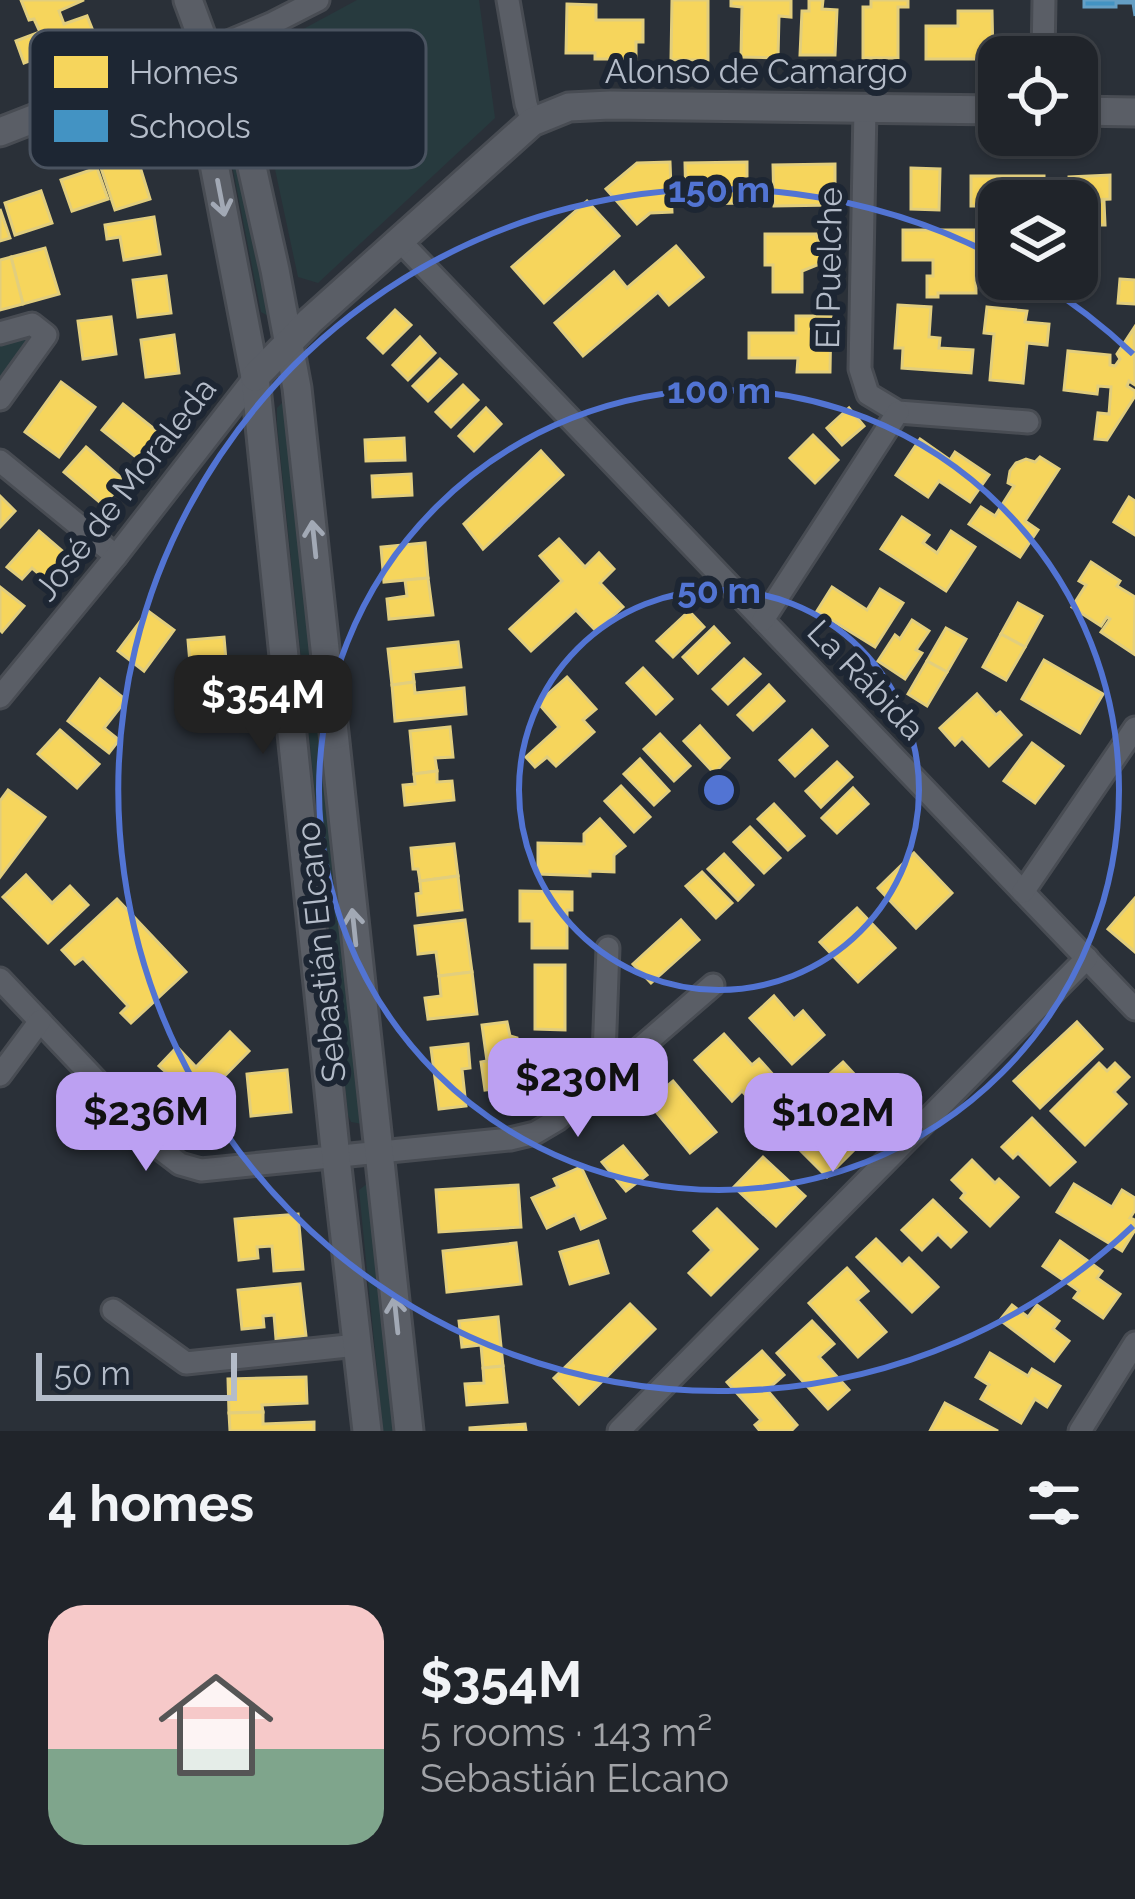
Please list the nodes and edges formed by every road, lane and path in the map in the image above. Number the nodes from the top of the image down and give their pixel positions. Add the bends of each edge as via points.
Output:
1 (188, 0) edge
2 (318, 0) edge
3 (508, 0) edge
4 (1044, 0) edge
5 (199, 30) edge
6 (256, 30) edge
7 (1043, 36) edge
8 (865, 108) junction
9 (978, 110) edge
10 (1098, 111) edge
11 (1135, 112) edge
12 (30, 120) edge
13 (532, 122) junction
14 (0, 132) edge
15 (215, 168) edge
16 (252, 168) edge
17 (400, 241) junction
18 (0, 333) edge
19 (289, 340) junction
20 (255, 377) junction
21 (0, 399) edge
22 (898, 412) junction
23 (1028, 422) dead end
24 (0, 461) edge
25 (116, 556) junction
26 (763, 620) junction
27 (3, 688) edge
28 (1135, 728) edge
29 (1023, 892) junction
30 (608, 948) dead end
31 (1087, 958) junction
32 (0, 979) edge
33 (712, 985) dead end
34 (1135, 1009) edge
35 (40, 1021) junction
36 (0, 1075) edge
37 (603, 1083) junction
38 (378, 1153) junction
39 (336, 1158) junction
40 (113, 1310) dead end
41 (1135, 1343) edge
42 (357, 1345) junction
43 (367, 1431) edge
44 (409, 1431) edge
45 (619, 1431) edge
46 (1080, 1431) edge

1 - 5 street, Sebastián Elcano
2 - 6 street
3 - 13 street
4 - 7 street
8 - 9 street, Alonso de Camargo
8 - 13 street, Alonso de Camargo via 610,105 569,107
8 - 22 street, El Puelche via 860,369 868,394
10 - 11 street
12 - 14 street
13 - 17 street, Alonso de Camargo
15 -> 20 street, Sebastián Elcano
16 - 19 street, Sebastián Elcano
17 - 19 street, Alonso de Camargo
17 - 26 street, La Rábida
18 - 21 street via 32,324 46,335
19 - 20 street, Alonso de Camargo
38 -> 19 street, Sebastián Elcano
20 - 25 street, José de Moraleda
20 - 39 street, Sebastián Elcano
22 - 23 street
22 - 26 street
24 - 25 street
25 - 27 street, José de Moraleda
26 - 29 street, La Rábida
28 - 29 street
29 - 31 street, La Rábida
30 - 37 street
31 - 34 street, La Rábida
31 - 45 street
32 - 35 street
33 - 37 street
35 - 36 street
35 - 39 street via 180,1164 212,1170
37 - 38 street via 535,1133
38 - 39 street
44 -> 38 street, Sebastián Elcano
39 - 42 street, Sebastián Elcano
40 - 42 street via 186,1363
41 - 46 street
42 - 43 street, Sebastián Elcano

